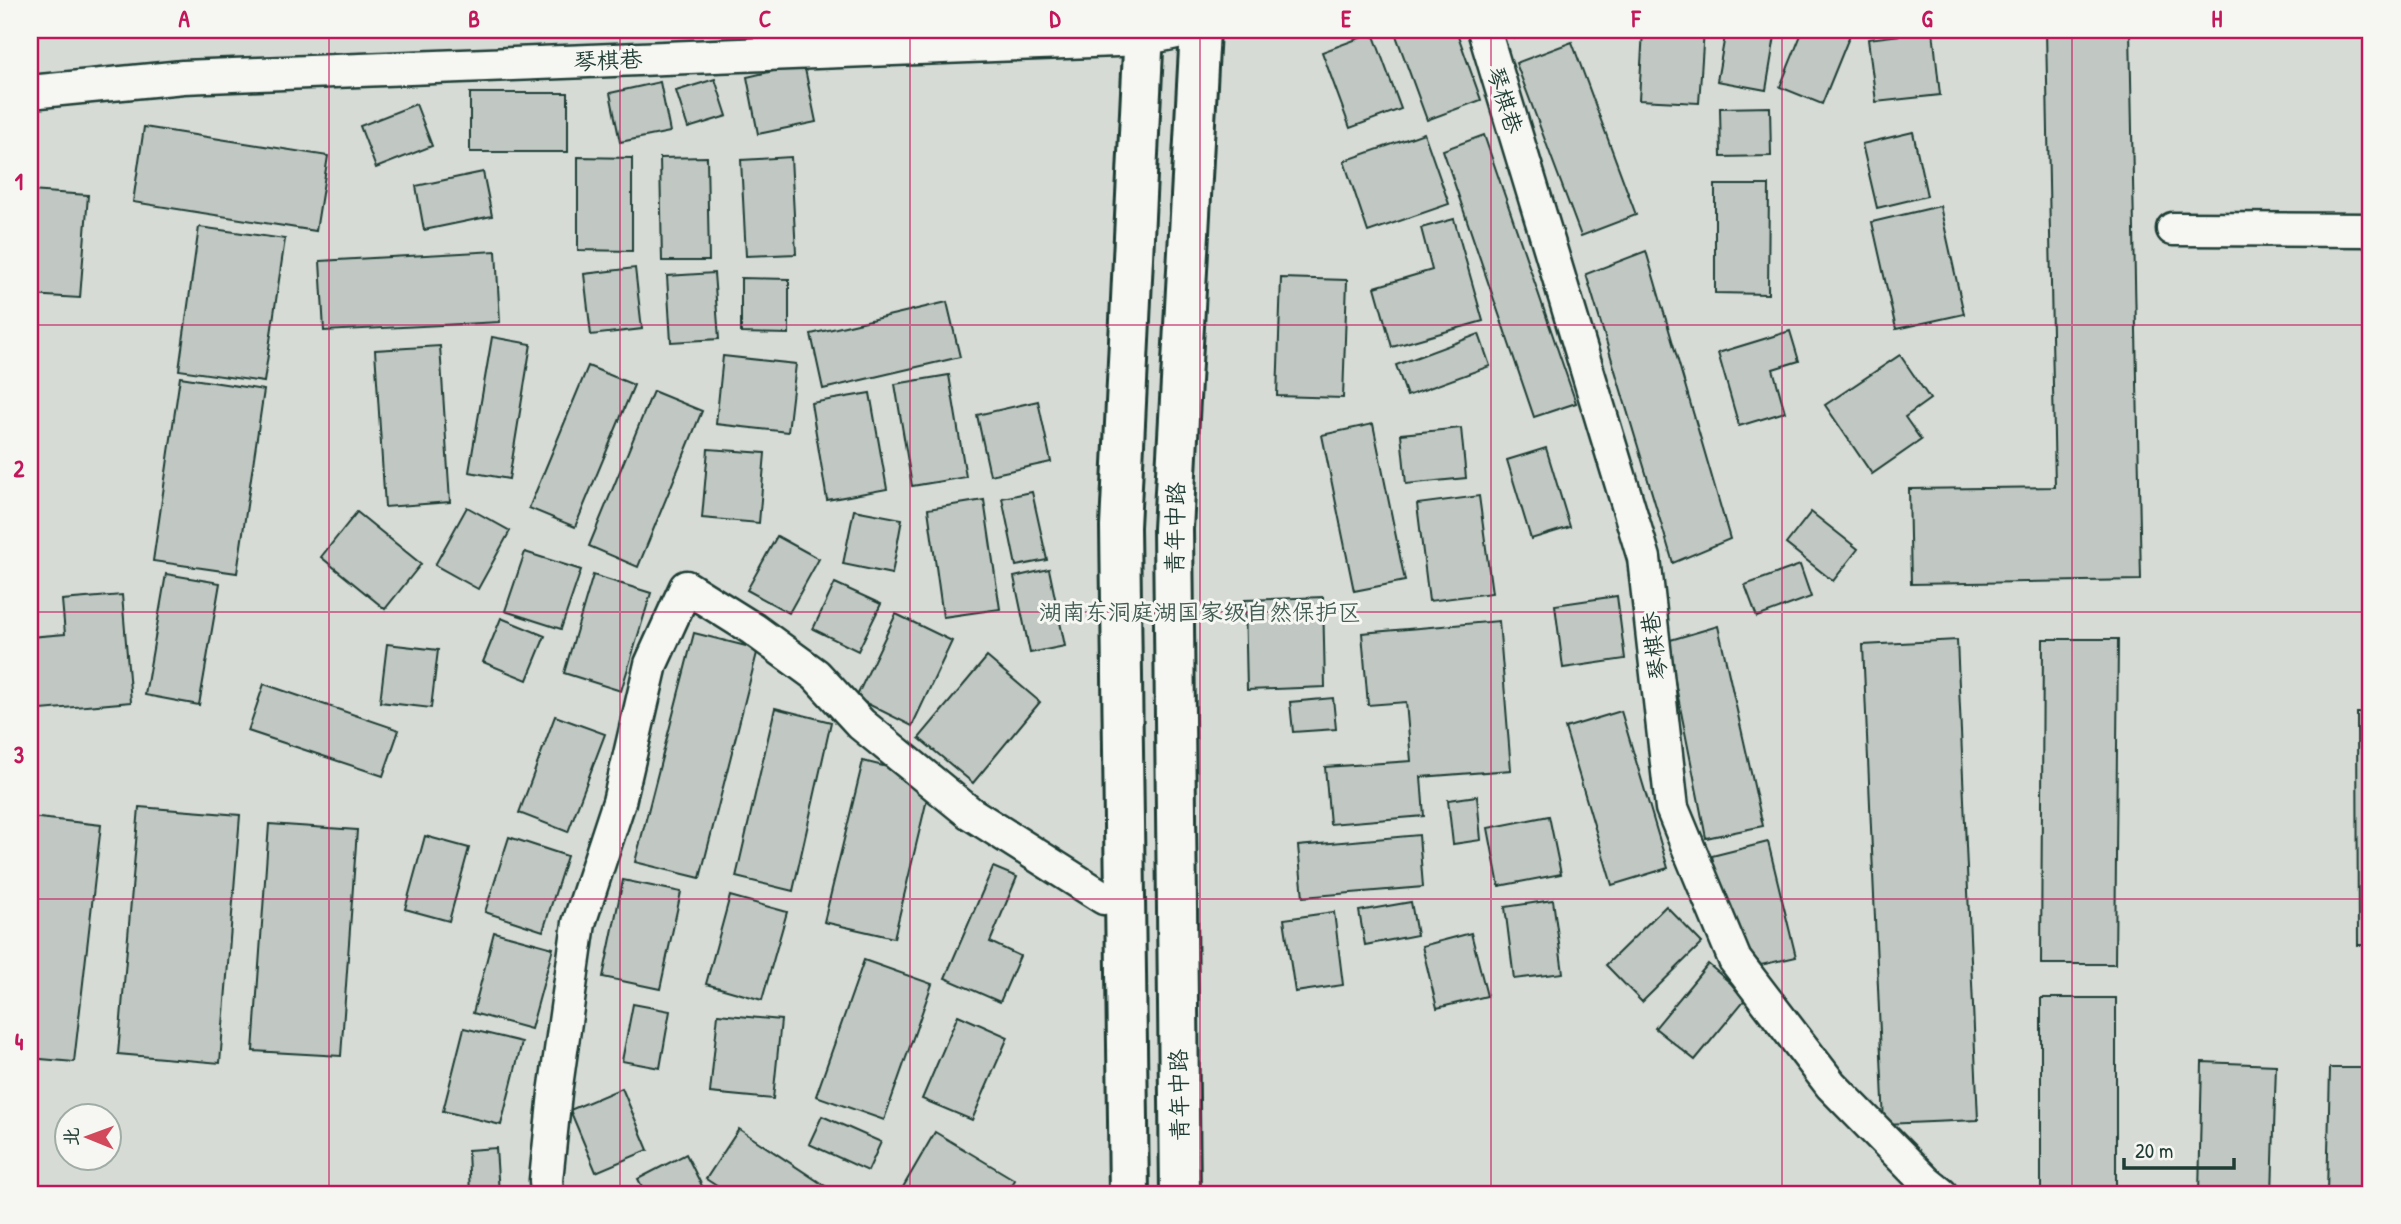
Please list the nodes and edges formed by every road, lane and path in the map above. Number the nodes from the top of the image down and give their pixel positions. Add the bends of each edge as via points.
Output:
1 (1185, 30) edge
2 (1200, 30) edge
3 (1484, 30) edge
4 (1144, 34) edge
5 (30, 92) edge
6 (2173, 229) dead end
7 (2371, 230) edge
8 (1104, 898) dead end
9 (548, 1194) edge
10 (1129, 1194) edge
11 (1180, 1194) edge
12 (1941, 1194) edge

1 - 4 street, 琴棋巷
2 - 11 main road, 青年中路 via 1173,529
3 - 12 street, 琴棋巷 via 1644,558 1672,808 1735,960 1831,1085
4 - 5 street, 琴棋巷 via 183,77
4 - 10 main road via 1120,527
6 - 7 street
8 - 9 street via 970,813 861,724 816,675 686,587 651,664 619,802 579,923 555,1093

